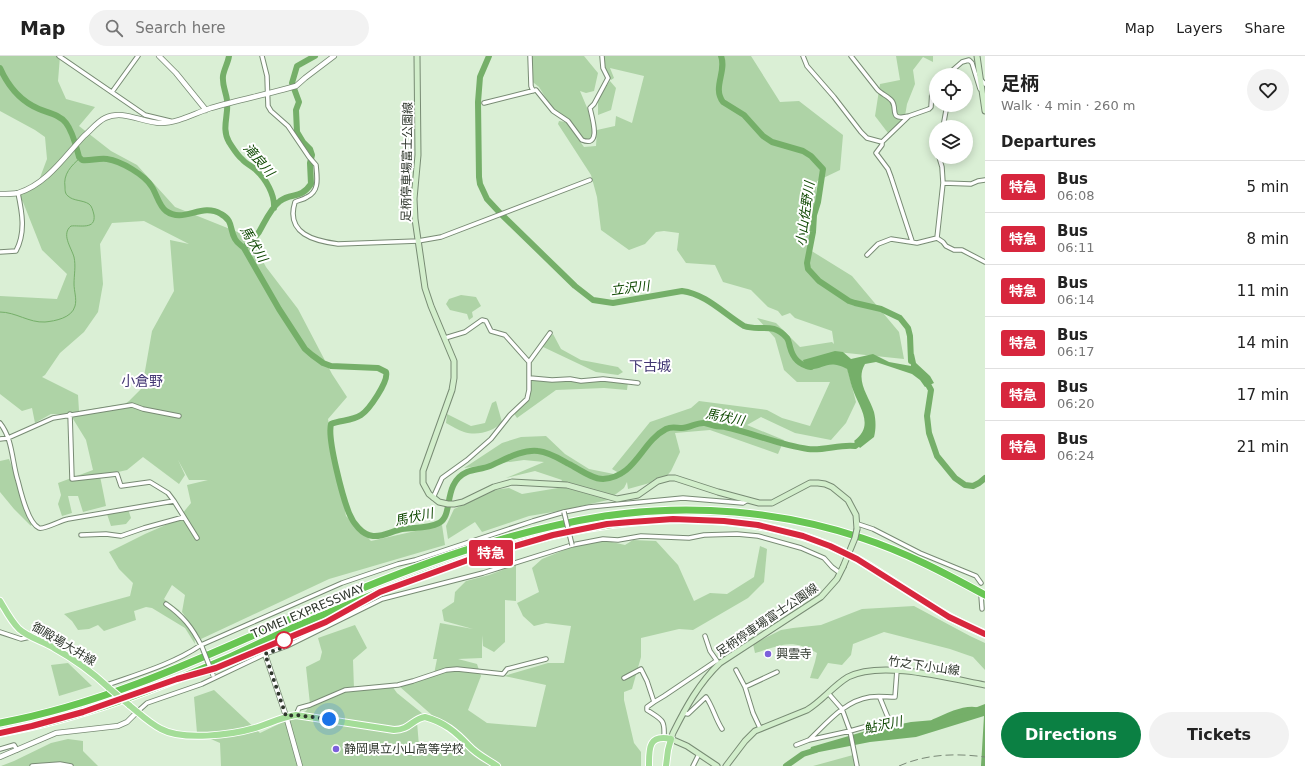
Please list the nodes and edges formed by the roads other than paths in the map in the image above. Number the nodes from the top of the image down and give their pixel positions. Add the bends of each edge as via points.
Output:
1 (59, 56) edge
2 (138, 56) edge
3 (159, 56) edge
4 (262, 56) edge
5 (334, 56) edge
6 (417, 56) edge
7 (530, 56) edge
8 (602, 56) edge
9 (802, 56) edge
10 (851, 56) edge
11 (977, 56) edge
12 (955, 68) edge
13 (980, 80) junction
14 (985, 84) edge
15 (532, 91) junction
16 (112, 92) junction
17 (268, 94) junction
18 (983, 95) junction
19 (484, 103) dead end
20 (929, 109) edge
21 (206, 110) junction
22 (985, 112) edge
23 (909, 116) junction
24 (173, 121) junction
25 (882, 142) junction
26 (941, 164) edge
27 (590, 180) dead end
28 (985, 180) edge
29 (943, 183) junction
30 (18, 193) junction
31 (0, 194) edge
32 (937, 238) junction
33 (418, 241) junction
34 (912, 241) junction
35 (0, 252) edge
36 (867, 255) dead end
37 (985, 262) edge
38 (550, 333) dead end
39 (445, 338) junction
40 (529, 362) junction
41 (530, 378) junction
42 (638, 383) dead end
43 (70, 414) junction
44 (179, 416) dead end
45 (0, 423) edge
46 (8, 438) junction
47 (0, 439) edge
48 (433, 498) junction
49 (748, 500) junction
50 (174, 501) junction
51 (564, 512) junction
52 (184, 517) junction
53 (857, 526) junction
54 (81, 535) dead end
55 (197, 538) dead end
56 (572, 544) junction
57 (840, 573) junction
58 (980, 583) dead end
59 (983, 595) edge
60 (0, 601) edge
61 (166, 604) dead end
62 (983, 608) edge
63 (0, 632) edge
64 (985, 634) edge
65 (705, 636) dead end
66 (30, 637) junction
67 (202, 646) junction
68 (265, 654) junction
69 (546, 659) dead end
70 (718, 662) junction
71 (736, 670) dead end
72 (897, 670) junction
73 (777, 672) dead end
74 (214, 676) junction
75 (624, 678) dead end
76 (985, 685) edge
77 (108, 687) junction
78 (746, 687) junction
79 (828, 694) junction
80 (880, 698) junction
81 (654, 702) junction
82 (842, 709) junction
83 (137, 712) junction
84 (683, 713) junction
85 (296, 715) junction
86 (286, 716) junction
87 (0, 723) edge
88 (760, 728) junction
89 (722, 729) dead end
90 (850, 732) junction
91 (0, 733) edge
92 (664, 737) junction
93 (672, 739) junction
94 (809, 740) junction
95 (796, 745) dead end
96 (0, 749) edge
97 (18, 750) junction
98 (699, 754) junction
99 (0, 757) edge
100 (32, 766) edge
101 (71, 766) edge
102 (300, 766) edge
103 (497, 766) edge
104 (648, 766) edge
105 (666, 766) edge
106 (693, 766) edge
107 (716, 766) edge
108 (726, 766) edge
109 (857, 766) edge

1 - 16 street
2 - 16 street
3 - 21 street via 176,72
4 - 17 street via 268,76
5 - 17 street via 296,86
6 - 33 main road, 足柄停車場富士公園線 via 418,156 414,199
7 - 15 street
8 - 15 street via 603,68 608,78 590,108 594,135 592,140 582,140 568,121 553,111 536,90
9 - 25 street via 807,66 861,132 867,138
10 - 23 street via 880,93 891,99 895,115
11 - 13 main road
12 - 18 street via 969,60
13 - 14 street
13 - 18 main road
15 - 19 street
16 - 24 street via 145,115
17 - 21 street
17 - 33 street via 268,106 271,111 288,126 316,165 318,182 314,192 294,202 293,208 293,219 306,236 338,244
18 - 22 main road
20 - 23 street
21 - 24 street
23 - 25 street
24 - 30 street via 159,123 123,115 109,116 100,121 38,184
25 - 34 street via 876,153 892,177
26 - 29 street
27 - 33 street via 442,237
28 - 29 street via 971,184
29 - 32 street
30 - 31 street
30 - 35 street via 23,215 20,244 16,250
32 - 34 street via 917,243
32 - 37 street via 946,246 962,250
33 - 39 main road, 足柄停車場富士公園線 via 425,288
34 - 36 street via 891,239 882,242
38 - 40 street
39 - 40 street via 465,332 482,320 486,321 491,331 505,335
39 - 48 main road, 足柄停車場富士公園線 via 454,361 454,378 423,472 423,483
40 - 41 street
41 - 42 street via 581,381 603,379
41 - 48 street via 527,399 491,439 442,478
43 - 44 street via 132,405
43 - 46 street via 53,418
43 - 50 street via 72,479 117,474 121,486 150,482
45 - 46 street
46 - 47 street
46 - 50 street via 26,508 34,524 39,528 62,520
48 - 49 main road, 足柄停車場富士公園線 via 439,502 454,504 512,482 567,485 617,499 638,495 658,481 675,478
49 - 51 street via 743,503 683,498 589,507
49 - 53 main road, 足柄停車場富士公園線 via 772,504 810,483 818,482 832,487 848,500 856,515
50 - 52 street
51 - 56 street, bridge
51 - 67 street via 342,583
52 - 54 street via 121,536
52 - 55 street
53 - 57 main road, 足柄停車場富士公園線, bridge
53 - 58 street via 873,528 920,553 976,576
56 - 57 street via 641,536 758,536 801,548 824,558
56 - 68 street via 483,573 382,599 287,646
57 - 70 main road, 足柄停車場富士公園線 via 821,597
59 - 62 street
59 - 87 highway, TOMEI EXPRESSWAY via 915,559 882,545 814,524 754,514 704,511 654,511 605,516 542,529 465,551 375,584 167,673 81,703
60 - 66 main road, 御殿場大井線 via 9,617
61 - 67 street via 180,614
63 - 66 street via 21,639
64 - 91 highway, TOMEI EXPRESSWAY via 949,617 857,559 803,536 758,525 724,521 673,519 607,524 553,535 430,572 145,691 83,712
65 - 70 street via 710,651
66 - 77 main road, 御殿場大井線 via 54,648
67 - 74 street, bridge
67 - 77 street
68 - 74 street
68 - 86 street
69 - 85 street via 507,669 503,674 446,670 398,685 345,690 299,708
70 - 81 street
70 - 84 main road, 足柄停車場富士公園線
71 - 78 street
72 - 76 main road, 竹之下小山線
72 - 79 main road, 竹之下小山線 via 856,674 842,681
72 - 80 street via 895,697
73 - 78 street
74 - 83 street via 147,703
75 - 81 street via 641,669
77 - 83 main road, 御殿場大井線, bridge
78 - 88 street
79 - 82 street
79 - 88 main road, 竹之下小山線 via 815,706
80 - 82 street via 871,697 851,702
80 - 90 street via 889,720
81 - 92 street via 646,707 663,721
82 - 90 street
82 - 94 street
83 - 86 main road, 御殿場大井線 via 161,730 185,736 242,731
83 - 97 street via 127,722 118,726 56,734
84 - 89 street via 688,714 706,697
84 - 93 main road, 足柄停車場富士公園線
85 - 86 main road, 御殿場大井線
85 - 103 main road, 御殿場大井線 via 394,730 402,730 421,718 429,718 450,728 469,746
86 - 102 street
88 - 108 main road, 竹之下小山線 via 750,734
90 - 94 street
90 - 109 street
92 - 93 main road
92 - 104 main road via 651,744
93 - 98 main road
93 - 105 main road
94 - 95 street
96 - 97 street via 14,745
97 - 99 street
98 - 106 street
98 - 107 main road
100 - 101 street

